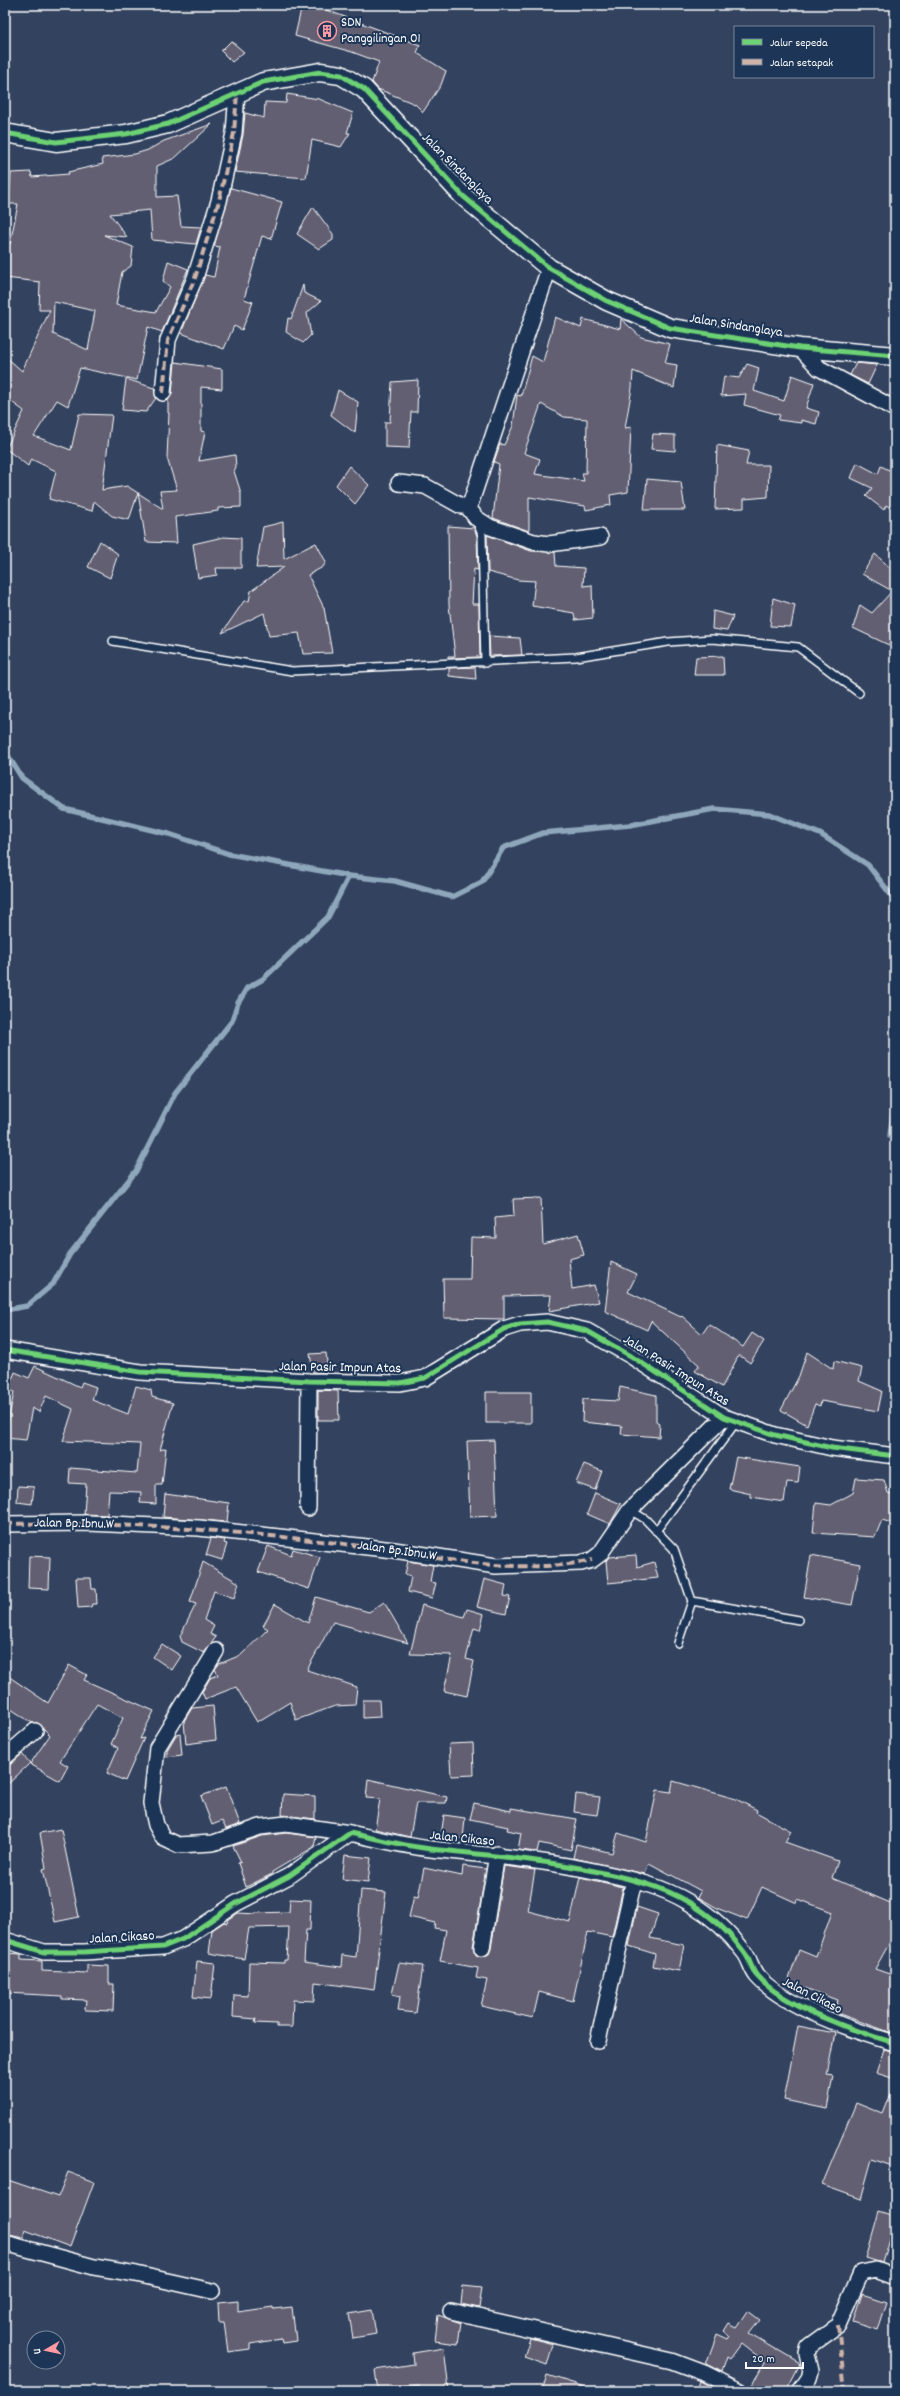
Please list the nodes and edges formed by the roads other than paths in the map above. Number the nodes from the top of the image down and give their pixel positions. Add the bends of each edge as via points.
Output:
1 (237, 93) junction
2 (5, 133) edge
3 (549, 268) junction
4 (800, 348) junction
5 (895, 356) edge
6 (163, 393) dead end
7 (895, 409) edge
8 (399, 483) dead end
9 (467, 506) junction
10 (476, 518) junction
11 (600, 537) dead end
12 (113, 641) dead end
13 (485, 663) junction
14 (859, 693) dead end
15 (6, 1354) edge
16 (309, 1381) junction
17 (730, 1419) junction
18 (895, 1456) edge
19 (308, 1508) dead end
20 (630, 1510) junction
21 (5, 1524) edge
22 (656, 1531) junction
23 (692, 1601) junction
24 (799, 1620) dead end
25 (678, 1643) dead end
26 (216, 1651) dead end
27 (35, 1730) dead end
28 (5, 1757) edge
29 (350, 1833) junction
30 (497, 1854) junction
31 (634, 1880) junction
32 (5, 1940) edge
33 (482, 1948) dead end
34 (598, 2041) dead end
35 (895, 2043) edge
36 (5, 2243) edge
37 (895, 2277) edge
38 (212, 2291) dead end
39 (451, 2311) dead end
40 (740, 2391) edge
41 (800, 2391) edge

1 - 2 street, Jalan Sindanglaya via 168,124 126,134 56,142
1 - 3 street, Jalan Sindanglaya via 263,82 320,72 341,75 364,90 463,196
1 - 6 street via 234,132 219,201 195,278 168,340
3 - 4 street, Jalan Sindanglaya via 607,302 670,328
3 - 9 street via 471,502
4 - 5 street, Jalan Sindanglaya
4 - 7 street via 819,368
8 - 9 street via 425,486 461,506
9 - 10 street
10 - 11 street via 490,527 534,542 549,544
10 - 13 lane via 482,535
12 - 13 lane via 292,671
13 - 14 lane via 576,657 668,642 712,639 798,647
15 - 16 street, Jalan Pasir Impun Atas via 140,1372
16 - 17 street, Jalan Pasir Impun Atas via 400,1383 425,1378 504,1329 520,1324 547,1322 587,1331
16 - 19 street
17 - 18 street, Jalan Pasir Impun Atas via 775,1435 832,1448
17 - 20 street, Jalan Bp.Ibnu.W
17 - 22 lane
20 - 21 street, Jalan Bp.Ibnu.W via 612,1538 592,1560 531,1566 496,1566 394,1550 199,1528 88,1523
20 - 22 lane via 645,1519
22 - 23 lane via 674,1549
23 - 24 lane
23 - 25 lane
26 - 29 street via 157,1748 152,1804 156,1825 163,1838 178,1845 213,1843 260,1827 286,1824
27 - 28 street
29 - 30 street, Jalan Cikaso via 429,1848
29 - 32 street, Jalan Cikaso via 289,1876 235,1904 183,1938 162,1948 44,1952
30 - 31 street, Jalan Cikaso
30 - 33 street
31 - 34 street
31 - 35 street, Jalan Cikaso via 655,1886 691,1903 719,1924 745,1952 757,1975 773,1990 802,2007 836,2022
36 - 38 street via 94,2267
37 - 41 street via 876,2270 861,2273 838,2325 809,2346 807,2354 812,2372
39 - 40 street via 672,2362 704,2373

